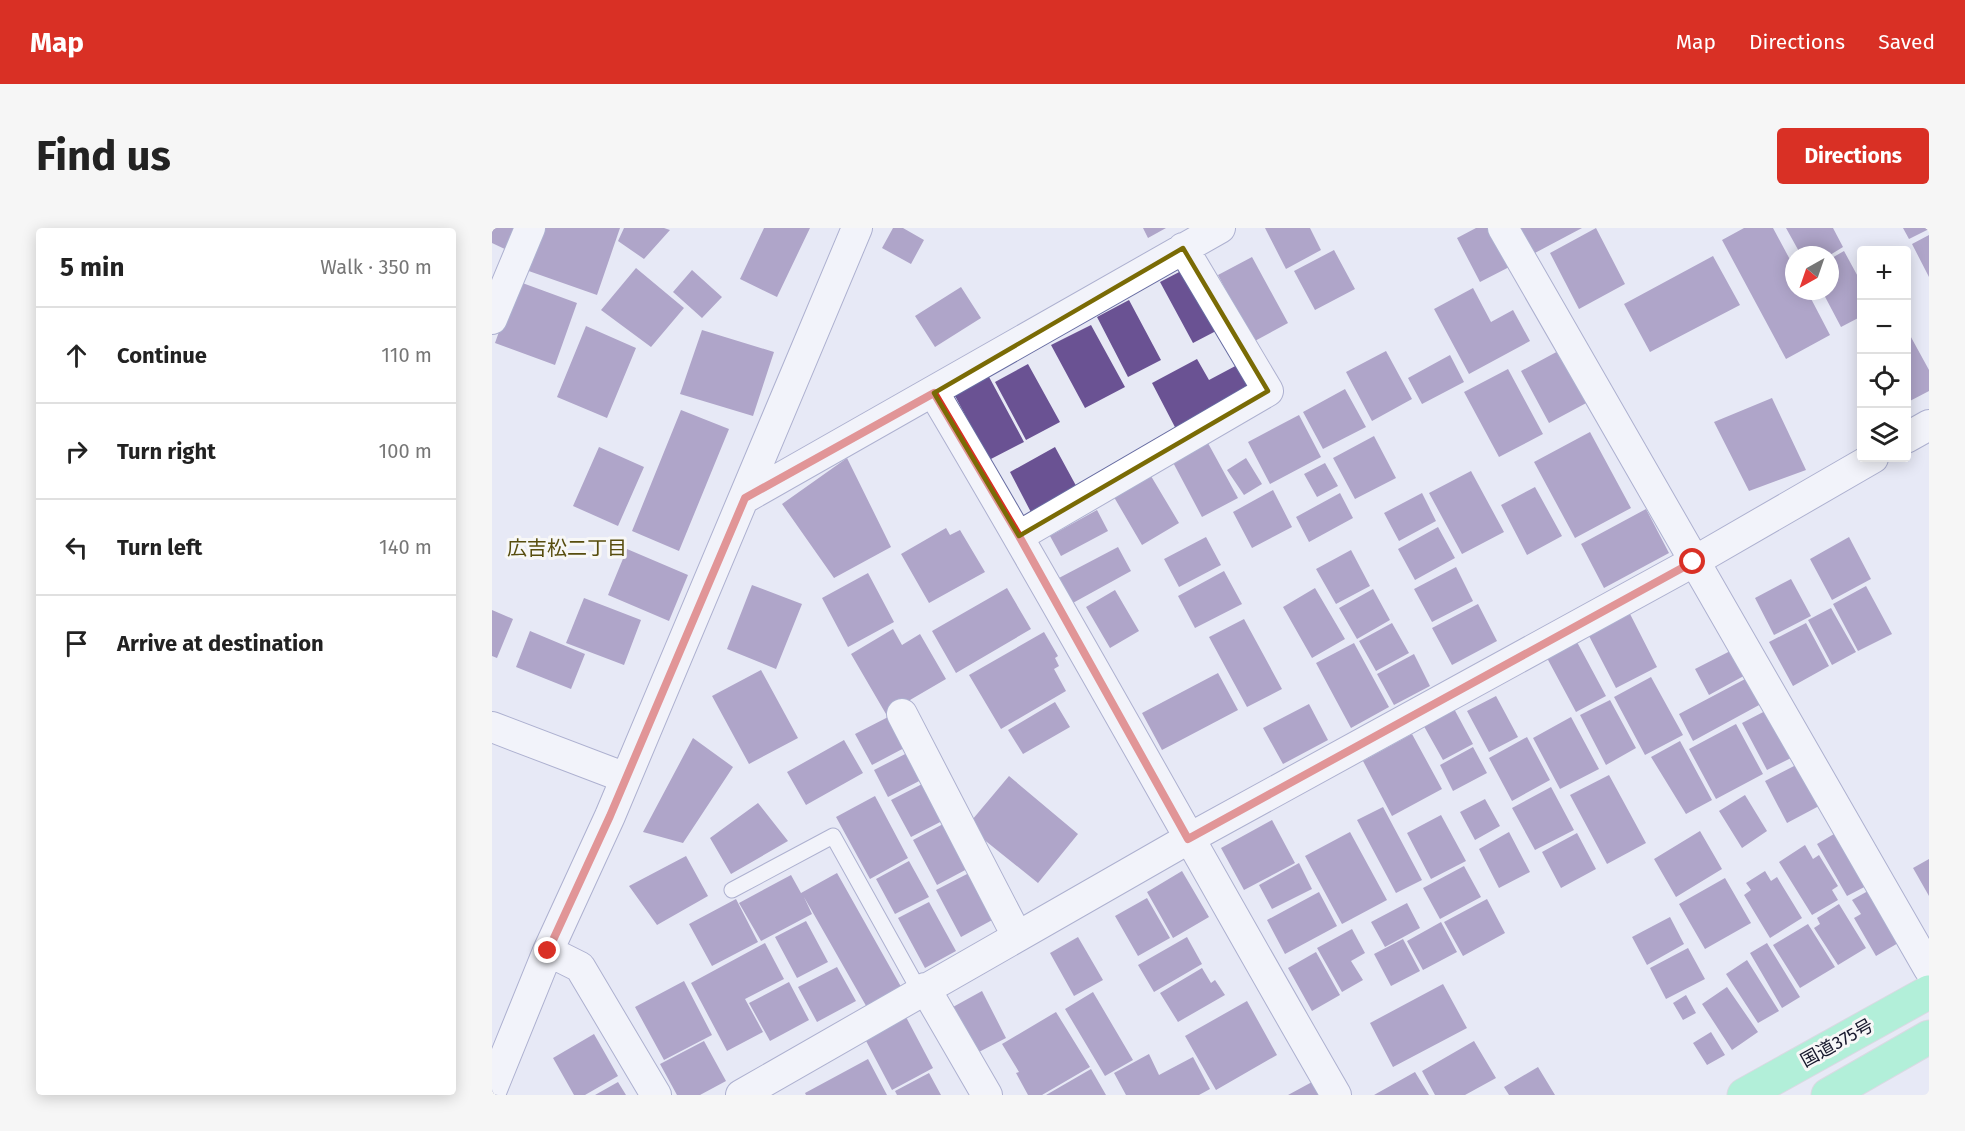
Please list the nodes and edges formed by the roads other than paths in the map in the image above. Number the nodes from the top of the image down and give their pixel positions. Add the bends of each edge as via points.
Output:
1 (530, 228) edge
2 (857, 228) edge
3 (1220, 228) edge
4 (1503, 228) edge
5 (1183, 248) junction
6 (492, 319) edge
7 (934, 393) junction
8 (1929, 425) edge
9 (1911, 435) edge
10 (1866, 462) edge
11 (745, 498) junction
12 (1019, 536) junction
13 (1693, 562) junction
14 (902, 714) dead end
15 (492, 727) edge
16 (626, 778) junction
17 (1188, 839) junction
18 (732, 890) dead end
19 (1017, 936) junction
20 (548, 951) junction
21 (1929, 969) edge
22 (923, 990) junction
23 (1929, 992) edge
24 (1929, 1037) edge
25 (492, 1089) edge
26 (656, 1095) edge
27 (741, 1095) edge
28 (987, 1095) edge
29 (1336, 1095) edge
30 (1744, 1095) edge
31 (1828, 1095) edge

1 - 6 street
2 - 11 street
3 - 5 street
4 - 13 street
5 - 7 street
5 - 12 street via 1268,391
7 - 11 street
7 - 12 street
8 - 9 street
10 - 13 street
11 - 16 street
12 - 17 street
13 - 17 street
13 - 21 street
14 - 19 street
15 - 16 street
16 - 20 street
17 - 19 street
17 - 29 street
18 - 22 lane via 833,836
19 - 22 street
20 - 25 street
20 - 26 street via 580,968
22 - 27 street
22 - 28 street
23 - 30 highway, 国道375号
24 - 31 highway

